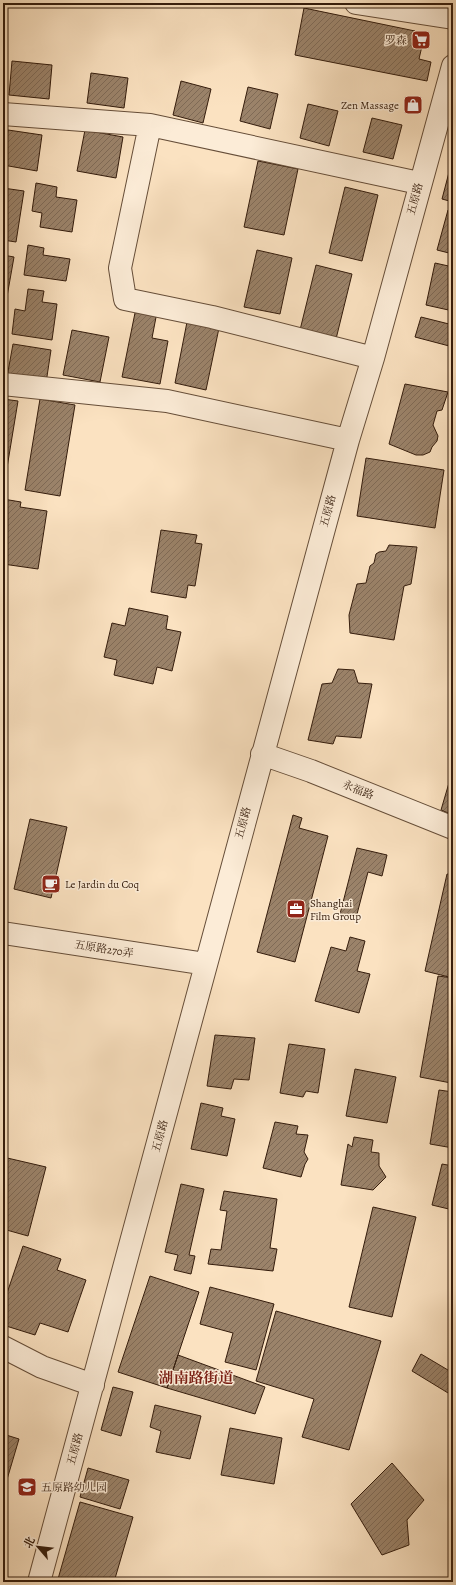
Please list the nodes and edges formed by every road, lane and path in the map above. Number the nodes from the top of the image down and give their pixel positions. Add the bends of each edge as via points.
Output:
1 (356, 3) edge
2 (453, 18) edge
3 (453, 66) edge
4 (3, 114) edge
5 (150, 125) junction
6 (420, 183) junction
7 (372, 358) junction
8 (3, 384) edge
9 (348, 440) junction
10 (262, 754) junction
11 (453, 828) edge
12 (3, 933) edge
13 (206, 964) junction
14 (3, 1347) edge
15 (93, 1385) junction
16 (39, 1582) edge

1 - 2 street
3 - 6 street, 五原路
4 - 5 street
5 - 6 street
5 - 7 street via 120,268 124,298 212,317
6 - 7 street, 五原路
7 - 9 street, 五原路
8 - 9 street via 167,401
9 - 10 street, 五原路
10 - 11 street, 永福路
10 - 13 street, 五原路
12 - 13 street, 五原路270弄
13 - 15 street, 五原路
14 - 15 street via 42,1367
15 - 16 street, 五原路

